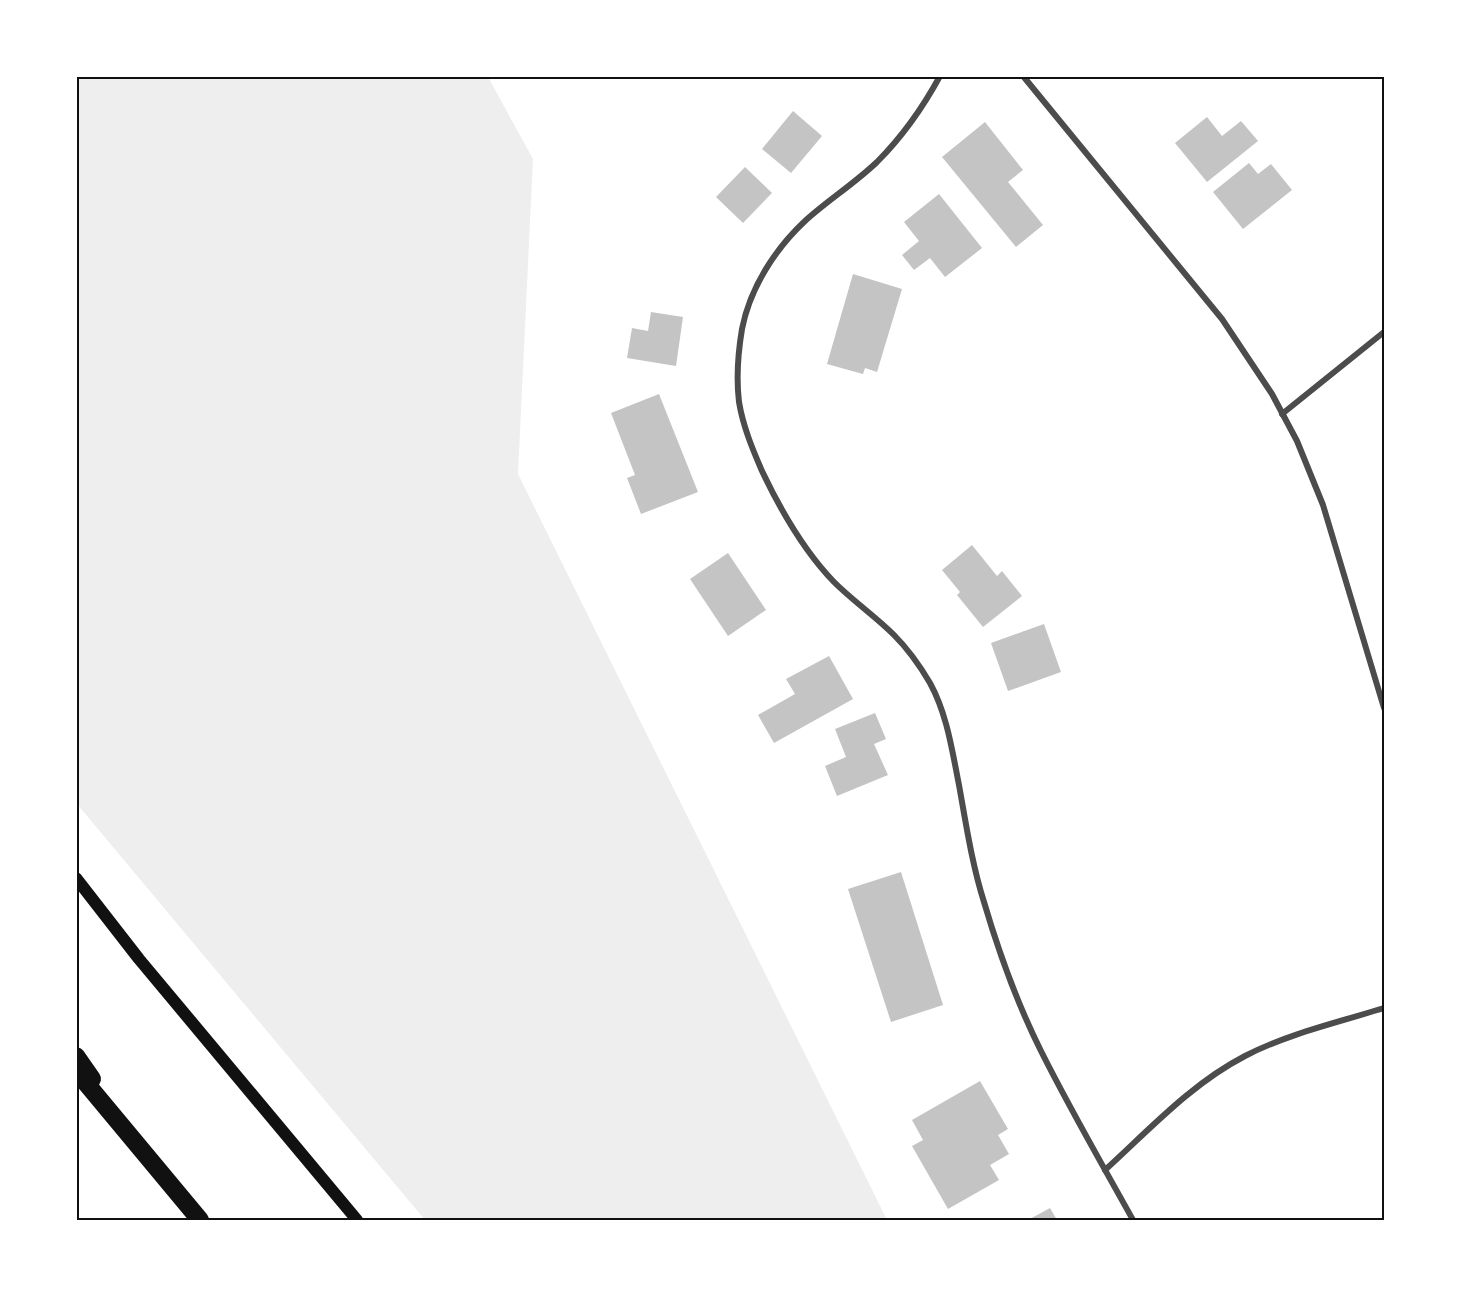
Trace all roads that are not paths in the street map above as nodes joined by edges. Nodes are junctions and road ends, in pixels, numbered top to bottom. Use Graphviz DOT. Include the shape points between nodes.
graph roads {
  1 [pos="940,76"];
  2 [pos="1023,76"];
  3 [pos="1384,332"];
  4 [pos="1282,414"];
  5 [pos="1384,708"];
  6 [pos="76,878"];
  7 [pos="1384,1008"];
  8 [pos="76,1056"];
  9 [pos="76,1071"];
  10 [pos="121,1124"];
  11 [pos="1106,1170"];
  12 [pos="200,1221"];
  13 [pos="357,1221"];
  14 [pos="1133,1221"];
  1 -- 11 [label="street" via="908,128 855,182 806,220 764,270 743,326 737,378 739,404 748,441 788,522 835,582 895,636 932,687 949,730 971,851 1001,957 1040,1049"];
  2 -- 4 [label="street" via="1222,319"];
  3 -- 4 [label="street"];
  4 -- 5 [label="street" via="1323,505"];
  6 -- 13 [label="main road"];
  7 -- 11 [label="street" via="1279,1041 1228,1066 1190,1091"];
  8 -- 10 [label="highway"];
  9 -- 10 [label="highway"];
  10 -- 12 [label="highway"];
  11 -- 14 [label="street"];
}
